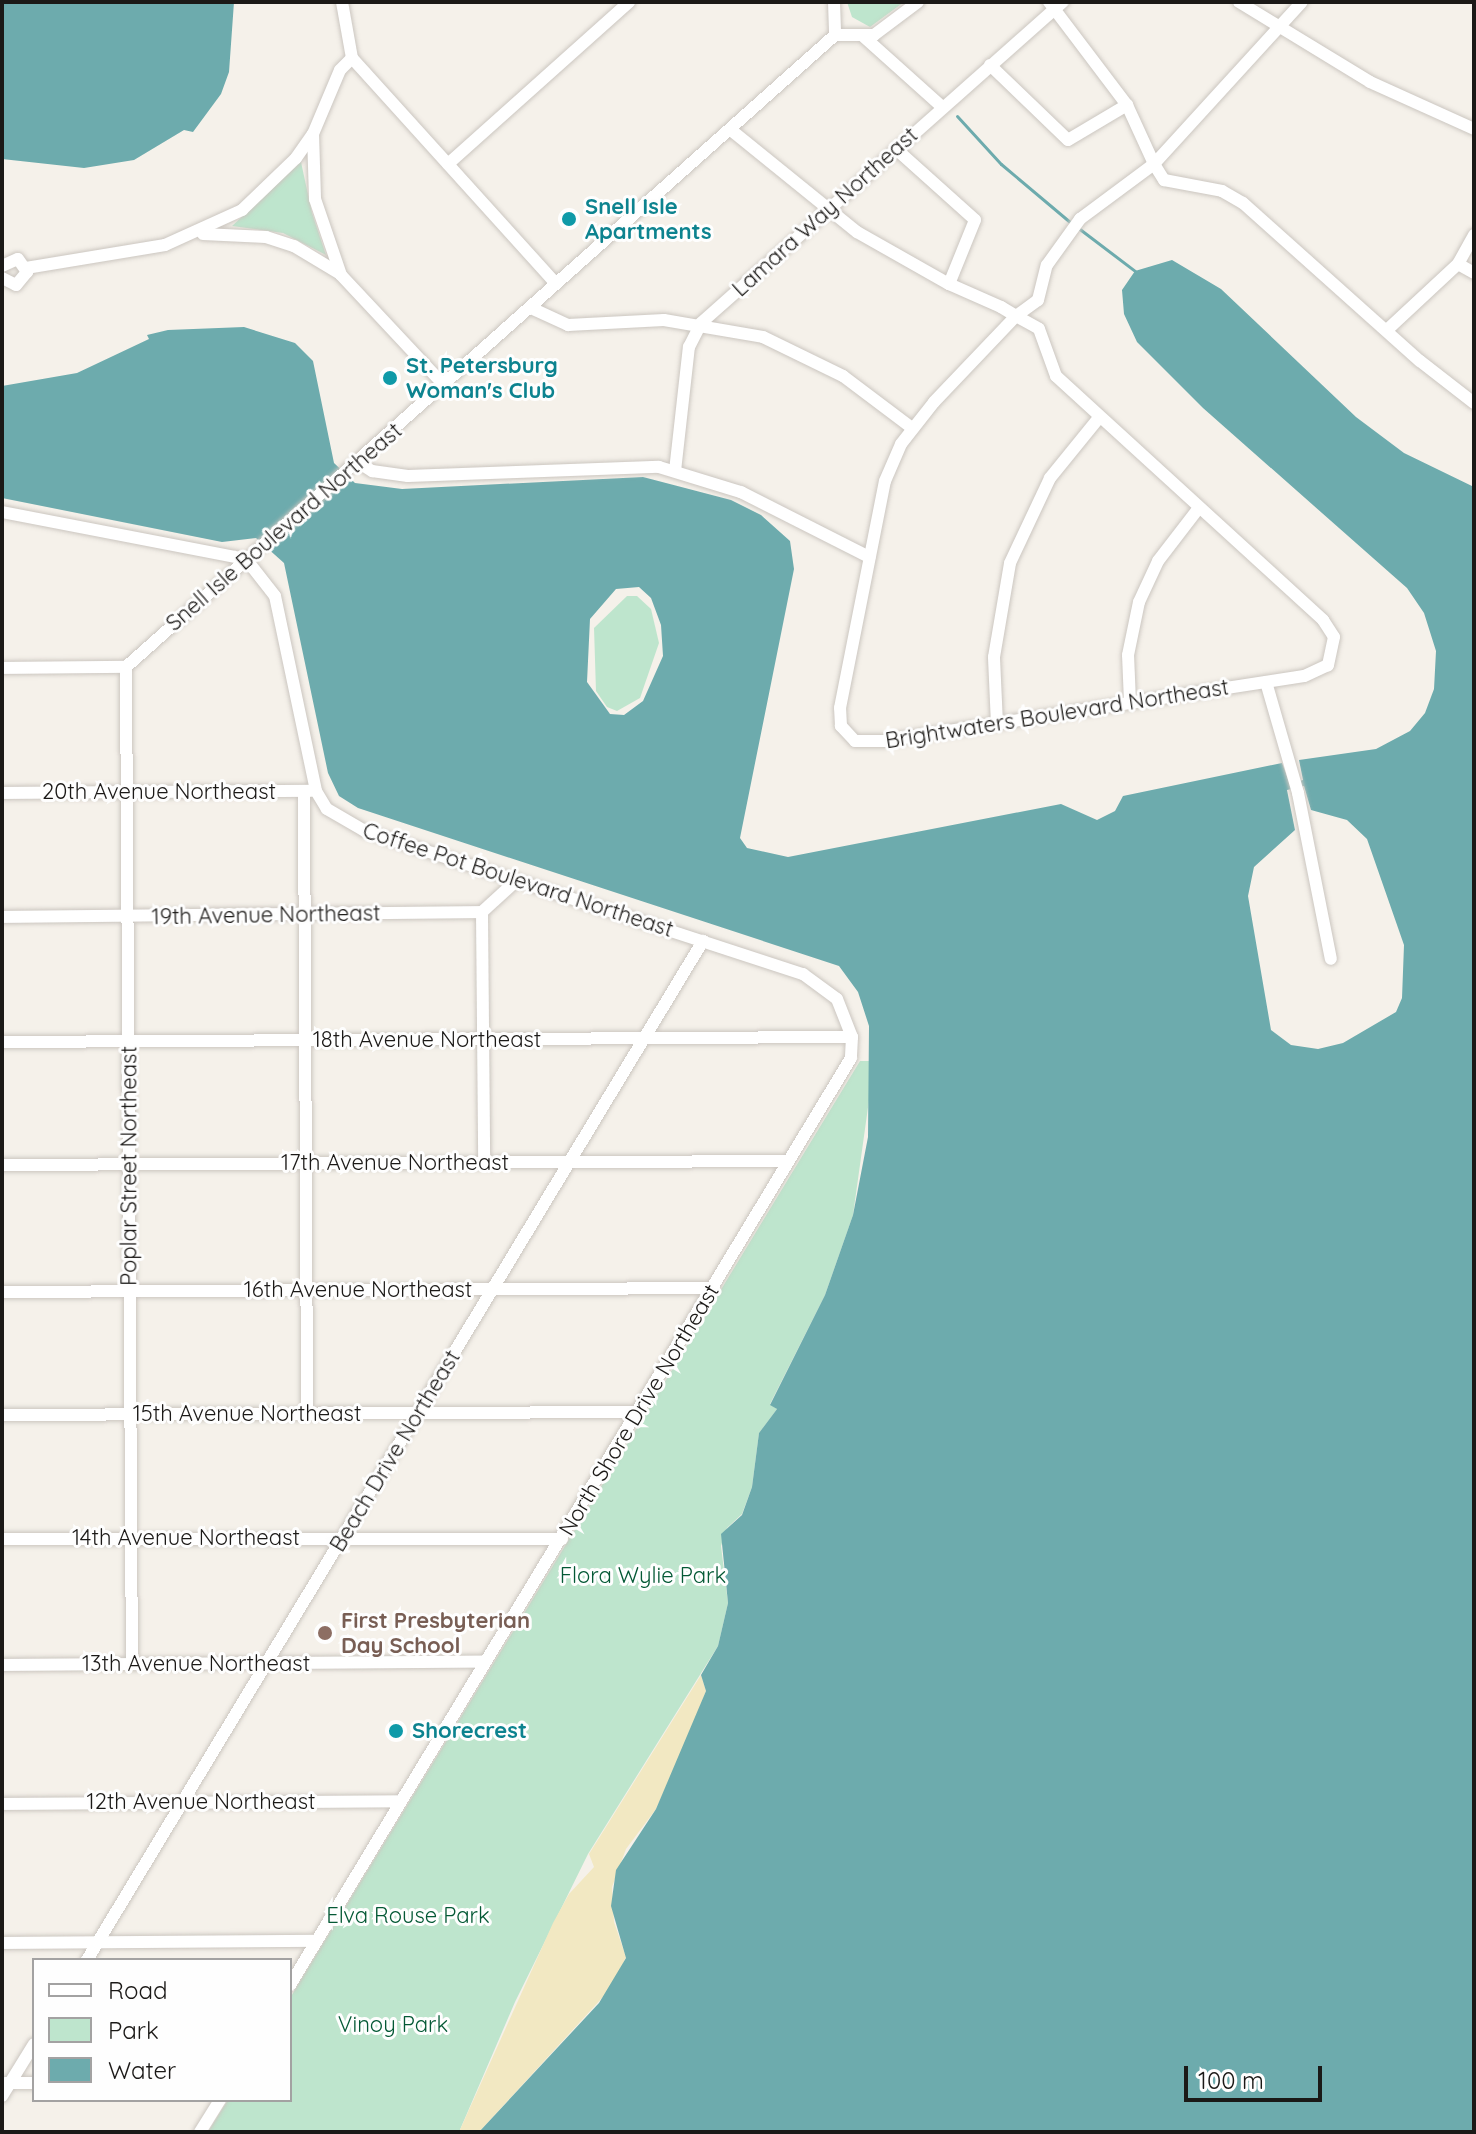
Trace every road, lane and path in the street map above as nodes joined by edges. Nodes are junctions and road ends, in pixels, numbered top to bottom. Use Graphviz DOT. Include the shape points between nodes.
graph roads {
  1 [pos="342,2"];
  2 [pos="629,2"];
  3 [pos="834,2"];
  4 [pos="918,2"];
  5 [pos="1239,2"];
  6 [pos="1302,2"];
  7 [pos="1056,4"];
  8 [pos="1277,28"];
  9 [pos="835,35"];
  10 [pos="863,36"];
  11 [pos="352,58"];
  12 [pos="990,65"];
  13 [pos="1127,105"];
  14 [pos="942,107"];
  15 [pos="1474,129"];
  16 [pos="731,130"];
  17 [pos="313,134"];
  18 [pos="896,149"];
  19 [pos="448,164"];
  20 [pos="1154,164"];
  21 [pos="828,211"];
  22 [pos="1474,235"];
  23 [pos="191,236"];
  24 [pos="1458,264"];
  25 [pos="2,266"];
  26 [pos="26,268"];
  27 [pos="1474,273"];
  28 [pos="341,275"];
  29 [pos="2,278"];
  30 [pos="556,284"];
  31 [pos="949,284"];
  32 [pos="1038,300"];
  33 [pos="531,308"];
  34 [pos="1016,316"];
  35 [pos="701,323"];
  36 [pos="1039,329"];
  37 [pos="1387,330"];
  38 [pos="444,385"];
  39 [pos="1474,403"];
  40 [pos="1098,419"];
  41 [pos="912,428"];
  42 [pos="358,462"];
  43 [pos="675,471"];
  44 [pos="1198,509"];
  45 [pos="2,512"];
  46 [pos="869,557"];
  47 [pos="246,559"];
  48 [pos="126,667"];
  49 [pos="2,668"];
  50 [pos="1266,682"];
  51 [pos="1130,702"];
  52 [pos="997,724"];
  53 [pos="310,791"];
  54 [pos="127,792"];
  55 [pos="2,793"];
  56 [pos="517,880"];
  57 [pos="482,912"];
  58 [pos="305,915"];
  59 [pos="2,917"];
  60 [pos="128,918"];
  61 [pos="703,941"];
  62 [pos="1331,959"];
  63 [pos="852,1037"];
  64 [pos="483,1039"];
  65 [pos="647,1039"];
  66 [pos="305,1040"];
  67 [pos="128,1041"];
  68 [pos="2,1042"];
  69 [pos="788,1161"];
  70 [pos="569,1162"];
  71 [pos="484,1163"];
  72 [pos="306,1164"];
  73 [pos="2,1165"];
  74 [pos="129,1165"];
  75 [pos="714,1288"];
  76 [pos="494,1289"];
  77 [pos="307,1290"];
  78 [pos="130,1291"];
  79 [pos="2,1292"];
  80 [pos="637,1412"];
  81 [pos="307,1413"];
  82 [pos="418,1413"];
  83 [pos="131,1414"];
  84 [pos="2,1415"];
  85 [pos="342,1538"];
  86 [pos="2,1539"];
  87 [pos="131,1539"];
  88 [pos="562,1539"];
  89 [pos="485,1662"];
  90 [pos="268,1663"];
  91 [pos="132,1664"];
  92 [pos="2,1665"];
  93 [pos="401,1801"];
  94 [pos="180,1803"];
  95 [pos="2,1804"];
  96 [pos="316,1941"];
  97 [pos="98,1942"];
  98 [pos="2,1943"];
  99 [pos="88,1958"];
  100 [pos="292,1982"];
  101 [pos="32,2047"];
  102 [pos="6,2083"];
  103 [pos="32,2083"];
  104 [pos="2,2096"];
  105 [pos="219,2102"];
  106 [pos="200,2132"];
  1 -- 11 [label="street"];
  2 -- 19 [label="street"];
  3 -- 9 [label="street"];
  4 -- 10 [label="street" via="883,31"];
  5 -- 8 [label="street"];
  6 -- 8 [label="street, Brightwaters Boulevard Northeast"];
  7 -- 12 [label="street, Lamara Way Northeast"];
  7 -- 13 [label="street"];
  8 -- 15 [label="street" via="1370,82"];
  8 -- 20 [label="street, Brightwaters Boulevard Northeast"];
  9 -- 10 [label="street"];
  9 -- 16 [label="street, Snell Isle Boulevard Northeast"];
  10 -- 14 [label="street"];
  11 -- 17 [label="street" via="340,70"];
  11 -- 19 [label="street"];
  12 -- 13 [label="street" via="1068,140"];
  12 -- 14 [label="street, Lamara Way Northeast"];
  13 -- 20 [label="street"];
  14 -- 18 [label="street, Lamara Way Northeast"];
  16 -- 21 [label="street"];
  16 -- 30 [label="street, Snell Isle Boulevard Northeast"];
  17 -- 23 [label="street" via="255,200"];
  17 -- 28 [label="street" via="315,199"];
  18 -- 21 [label="street, Lamara Way Northeast"];
  18 -- 31 [label="street" via="975,220"];
  19 -- 30 [label="street"];
  20 -- 32 [label="street, Brightwaters Boulevard Northeast" via="1066,235 1047,265"];
  20 -- 37 [label="street" via="1164,180 1222,191 1243,203"];
  21 -- 31 [label="street"];
  21 -- 35 [label="street, Lamara Way Northeast"];
  22 -- 24 [label="street"];
  23 -- 26 [label="street" via="106,257"];
  23 -- 28 [label="street" via="266,237 294,246"];
  24 -- 27 [label="street"];
  24 -- 37 [label="street"];
  25 -- 26 [label="street" via="13,259"];
  26 -- 29 [label="street" via="20,283"];
  28 -- 38 [label="street"];
  30 -- 33 [label="street, Snell Isle Boulevard Northeast"];
  31 -- 34 [label="street"];
  32 -- 34 [label="street"];
  32 -- 36 [label="street, Brightwaters Boulevard Northeast"];
  33 -- 35 [label="street" via="568,325"];
  33 -- 38 [label="street, Snell Isle Boulevard Northeast"];
  34 -- 36 [label="street"];
  34 -- 41 [label="street"];
  35 -- 41 [label="street" via="763,337 812,358"];
  35 -- 43 [label="street, Lamara Way Northeast" via="689,347"];
  36 -- 40 [label="street, Brightwaters Boulevard Northeast" via="1056,376"];
  37 -- 39 [label="street"];
  38 -- 42 [label="street, Snell Isle Boulevard Northeast"];
  40 -- 44 [label="street, Brightwaters Boulevard Northeast"];
  40 -- 52 [label="street" via="1050,478 1010,563 997,627"];
  41 -- 46 [label="street" via="885,481"];
  42 -- 43 [label="street" via="372,471 408,476 636,466"];
  42 -- 47 [label="street, Snell Isle Boulevard Northeast"];
  43 -- 46 [label="street" via="741,492"];
  44 -- 50 [label="street, Brightwaters Boulevard Northeast" via="1331,628 1335,647 1328,665 1319,672"];
  44 -- 51 [label="street" via="1158,561 1139,602 1128,655"];
  45 -- 47 [label="street"];
  46 -- 52 [label="street, Brightwaters Boulevard Northeast" via="840,708 845,734 855,741 884,741"];
  47 -- 48 [label="street, Snell Isle Boulevard Northeast"];
  47 -- 53 [label="street" via="275,596"];
  48 -- 49 [label="street"];
  48 -- 54 [label="street, Poplar Street Northeast"];
  50 -- 51 [label="street, Brightwaters Boulevard Northeast"];
  50 -- 62 [label="street" via="1298,793"];
  51 -- 52 [label="street, Brightwaters Boulevard Northeast"];
  53 -- 54 [label="street, 20th Avenue Northeast"];
  53 -- 56 [label="street, Coffee Pot Boulevard Northeast" via="349,824"];
  53 -- 58 [label="street"];
  54 -- 55 [label="street, 20th Avenue Northeast"];
  54 -- 60 [label="street, Poplar Street Northeast"];
  56 -- 57 [label="street"];
  56 -- 61 [label="street, Coffee Pot Boulevard Northeast"];
  57 -- 58 [label="street, 19th Avenue Northeast"];
  57 -- 64 [label="street"];
  58 -- 60 [label="street, 19th Avenue Northeast"];
  58 -- 66 [label="street"];
  59 -- 60 [label="street, 19th Avenue Northeast"];
  60 -- 67 [label="street, Poplar Street Northeast"];
  61 -- 63 [label="street, Coffee Pot Boulevard Northeast" via="818,981 842,1007"];
  61 -- 65 [label="street, Beach Drive Northeast"];
  63 -- 65 [label="street, 18th Avenue Northeast"];
  63 -- 69 [label="street, North Shore Drive Northeast" via="851,1058"];
  64 -- 65 [label="street, 18th Avenue Northeast"];
  64 -- 66 [label="street, 18th Avenue Northeast"];
  64 -- 71 [label="street"];
  65 -- 70 [label="street, Beach Drive Northeast"];
  66 -- 67 [label="street, 18th Avenue Northeast"];
  66 -- 72 [label="street"];
  67 -- 68 [label="street, 18th Avenue Northeast"];
  67 -- 74 [label="street, Poplar Street Northeast"];
  69 -- 70 [label="street, 17th Avenue Northeast"];
  69 -- 75 [label="street, North Shore Drive Northeast"];
  70 -- 71 [label="street, 17th Avenue Northeast"];
  70 -- 76 [label="street, Beach Drive Northeast"];
  71 -- 72 [label="street, 17th Avenue Northeast"];
  72 -- 74 [label="street, 17th Avenue Northeast"];
  72 -- 77 [label="street"];
  73 -- 74 [label="street, 17th Avenue Northeast"];
  74 -- 78 [label="street, Poplar Street Northeast"];
  75 -- 76 [label="street, 16th Avenue Northeast"];
  75 -- 80 [label="street, North Shore Drive Northeast"];
  76 -- 77 [label="street, 16th Avenue Northeast"];
  76 -- 82 [label="street, Beach Drive Northeast"];
  77 -- 78 [label="street, 16th Avenue Northeast"];
  77 -- 81 [label="street"];
  78 -- 79 [label="street, 16th Avenue Northeast"];
  78 -- 83 [label="street, Poplar Street Northeast"];
  80 -- 82 [label="street, 15th Avenue Northeast"];
  80 -- 88 [label="street, North Shore Drive Northeast"];
  81 -- 82 [label="street, 15th Avenue Northeast"];
  81 -- 83 [label="street, 15th Avenue Northeast"];
  82 -- 85 [label="street, Beach Drive Northeast"];
  83 -- 84 [label="street, 15th Avenue Northeast"];
  83 -- 87 [label="street, Poplar Street Northeast"];
  85 -- 87 [label="street, 14th Avenue Northeast"];
  85 -- 88 [label="street, 14th Avenue Northeast"];
  85 -- 90 [label="street, Beach Drive Northeast"];
  86 -- 87 [label="street, 14th Avenue Northeast"];
  87 -- 91 [label="street, Poplar Street Northeast"];
  88 -- 89 [label="street, North Shore Drive Northeast"];
  89 -- 90 [label="street, 13th Avenue Northeast"];
  89 -- 93 [label="street, North Shore Drive Northeast"];
  90 -- 91 [label="street, 13th Avenue Northeast"];
  90 -- 94 [label="street, Beach Drive Northeast"];
  91 -- 92 [label="street, 13th Avenue Northeast"];
  93 -- 94 [label="street, 12th Avenue Northeast"];
  93 -- 96 [label="street, North Shore Drive Northeast"];
  94 -- 95 [label="street, 12th Avenue Northeast"];
  94 -- 97 [label="street, Beach Drive Northeast"];
  96 -- 97 [label="street"];
  96 -- 100 [label="street, North Shore Drive Northeast"];
  97 -- 98 [label="street"];
  97 -- 99 [label="street, Beach Drive Northeast"];
  101 -- 102 [label="street"];
  102 -- 103 [label="street"];
  102 -- 104 [label="street"];
  105 -- 106 [label="street"];
}
